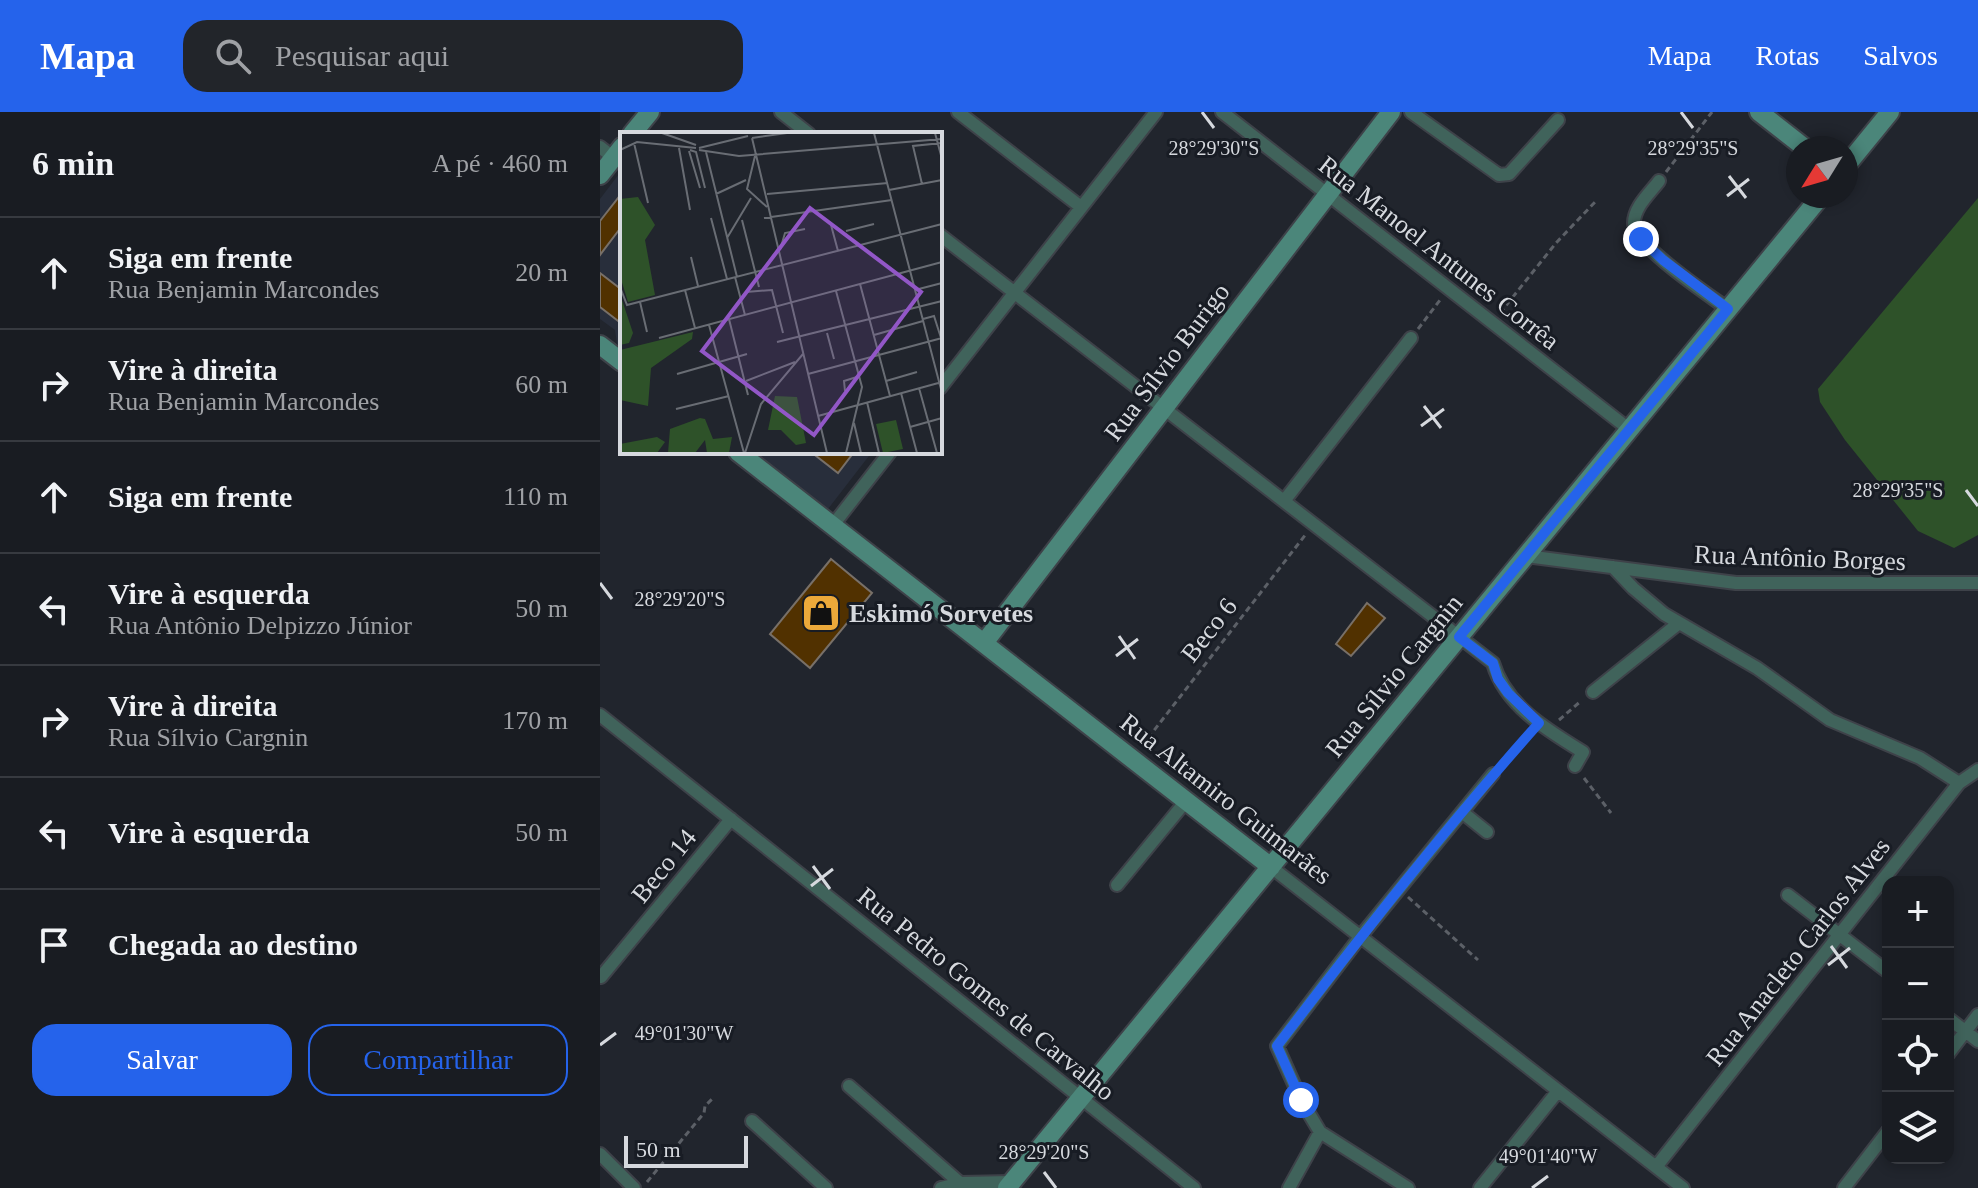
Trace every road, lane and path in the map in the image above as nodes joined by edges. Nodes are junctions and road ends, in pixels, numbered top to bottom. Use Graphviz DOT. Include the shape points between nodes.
graph roads {
  1 [pos="650,112"];
  2 [pos="781,112"];
  3 [pos="958,112"];
  4 [pos="1156,112"];
  5 [pos="1222,112"];
  6 [pos="1391,112"];
  7 [pos="1411,112"];
  8 [pos="1712,112"];
  9 [pos="1759,112"];
  10 [pos="1890,112"];
  11 [pos="1558,120"];
  12 [pos="634,132"];
  13 [pos="806,132"];
  14 [pos="1790,136"];
  15 [pos="612,151"];
  16 [pos="1858,151"];
  17 [pos="600,175"];
  18 [pos="1659,181"];
  19 [pos="1328,194"];
  20 [pos="1595,202"];
  21 [pos="1081,207"];
  22 [pos="1811,208"];
  23 [pos="942,237"];
  24 [pos="1449,289"];
  25 [pos="1015,293"];
  26 [pos="1728,309"];
  27 [pos="1493,323"];
  28 [pos="1411,338"];
  29 [pos="600,345"];
  30 [pos="620,360"];
  31 [pos="942,385"];
  32 [pos="1164,408"];
  33 [pos="1630,430"];
  34 [pos="741,454"];
  35 [pos="888,454"];
  36 [pos="1284,501"];
  37 [pos="1314,524"];
  38 [pos="833,525"];
  39 [pos="1526,556"];
  40 [pos="1613,567"];
  41 [pos="1978,583"];
  42 [pos="1679,623"];
  43 [pos="1459,637"];
  44 [pos="984,643"];
  45 [pos="1593,692"];
  46 [pos="600,715"];
  47 [pos="1544,728"];
  48 [pos="1132,759"];
  49 [pos="1575,766"];
  50 [pos="1978,770"];
  51 [pos="1493,774"];
  52 [pos="1959,783"];
  53 [pos="1186,801"];
  54 [pos="1462,812"];
  55 [pos="1611,813"];
  56 [pos="731,819"];
  57 [pos="1487,832"];
  58 [pos="1271,867"];
  59 [pos="1117,885"];
  60 [pos="1399,890"];
  61 [pos="1788,895"];
  62 [pos="1839,935"];
  63 [pos="1360,937"];
  64 [pos="1478,960"];
  65 [pos="1882,967"];
  66 [pos="601,977"];
  67 [pos="1978,1015"];
  68 [pos="1951,1020"];
  69 [pos="1965,1031"];
  70 [pos="1978,1041"];
  71 [pos="1954,1046"];
  72 [pos="849,1086"];
  73 [pos="1558,1091"];
  74 [pos="1081,1098"];
  75 [pos="712,1099"];
  76 [pos="752,1121"];
  77 [pos="1320,1132"];
  78 [pos="1882,1139"];
  79 [pos="600,1154"];
  80 [pos="1656,1167"];
  81 [pos="960,1183"];
  82 [pos="1009,1185"];
  83 [pos="634,1188"];
  84 [pos="642,1188"];
  85 [pos="826,1188"];
  86 [pos="941,1188"];
  87 [pos="1194,1188"];
  88 [pos="1289,1188"];
  89 [pos="1408,1188"];
  90 [pos="1480,1188"];
  91 [pos="1683,1188"];
  92 [pos="1844,1188"];
  1 -- 12 [label="street"];
  2 -- 13 [label="street"];
  3 -- 21 [label="street"];
  4 -- 21 [label="street"];
  5 -- 19 [label="street, Rua Manoel Antunes Corrêa"];
  6 -- 19 [label="street, Rua Sílvio Burigo"];
  7 -- 11 [label="street" via="1504,176"];
  8 -- 18 [label="path"];
  9 -- 14 [label="street"];
  10 -- 16 [label="street"];
  15 -- 17 [label="street"];
  18 -- 26 [label="street" via="1638,208 1634,228 1663,260"];
  19 -- 24 [label="street, Rua Manoel Antunes Corrêa"];
  19 -- 32 [label="street, Rua Sílvio Burigo"];
  20 -- 27 [label="path"];
  21 -- 25 [label="street"];
  22 -- 26 [label="street, Rua Sílvio Cargnin"];
  23 -- 25 [label="street"];
  24 -- 27 [label="street, Rua Manoel Antunes Corrêa"];
  24 -- 28 [label="path"];
  25 -- 31 [label="street"];
  25 -- 32 [label="street"];
  26 -- 33 [label="street, Rua Sílvio Cargnin"];
  27 -- 33 [label="street, Rua Manoel Antunes Corrêa"];
  28 -- 36 [label="street"];
  29 -- 30 [label="street"];
  32 -- 36 [label="street"];
  32 -- 44 [label="street, Rua Sílvio Burigo"];
  33 -- 39 [label="street, Rua Sílvio Cargnin"];
  34 -- 38 [label="street, Rua Altamiro Guimarães"];
  35 -- 38 [label="street"];
  36 -- 37 [label="street"];
  37 -- 43 [label="street"];
  37 -- 48 [label="path, Beco 6"];
  38 -- 44 [label="street, Rua Altamiro Guimarães"];
  39 -- 40 [label="street, Rua Antônio Borges"];
  39 -- 43 [label="street, Rua Sílvio Cargnin"];
  40 -- 41 [label="street, Rua Antônio Borges" via="1736,583"];
  40 -- 42 [label="street"];
  42 -- 45 [label="street"];
  42 -- 52 [label="street" via="1757,668 1830,720 1912,753"];
  43 -- 47 [label="street" via="1493,663 1508,693"];
  43 -- 58 [label="street, Rua Sílvio Cargnin"];
  44 -- 48 [label="street, Rua Altamiro Guimarães"];
  45 -- 47 [label="path"];
  46 -- 56 [label="street, Rua Pedro Gomes de Carvalho"];
  47 -- 49 [label="street" via="1583,752"];
  47 -- 51 [label="path"];
  48 -- 53 [label="street, Rua Altamiro Guimarães"];
  49 -- 55 [label="path"];
  50 -- 52 [label="street, Rua Anacleto Carlos Alves"];
  51 -- 54 [label="street"];
  52 -- 62 [label="street, Rua Anacleto Carlos Alves"];
  53 -- 58 [label="street, Rua Altamiro Guimarães"];
  53 -- 59 [label="street"];
  54 -- 57 [label="street"];
  54 -- 60 [label="street"];
  56 -- 66 [label="street, Beco 14"];
  56 -- 74 [label="street, Rua Pedro Gomes de Carvalho"];
  58 -- 63 [label="street, Rua Altamiro Guimarães"];
  58 -- 74 [label="street, Rua Sílvio Cargnin"];
  60 -- 63 [label="street"];
  60 -- 64 [label="path"];
  61 -- 62 [label="street"];
  62 -- 65 [label="street"];
  62 -- 80 [label="street, Rua Anacleto Carlos Alves"];
  63 -- 73 [label="street, Rua Altamiro Guimarães"];
  63 -- 77 [label="street" via="1277,1046"];
  67 -- 69 [label="street"];
  68 -- 69 [label="street"];
  69 -- 70 [label="street"];
  69 -- 71 [label="street"];
  72 -- 81 [label="street"];
  73 -- 80 [label="street, Rua Altamiro Guimarães"];
  73 -- 90 [label="street"];
  74 -- 82 [label="street, Rua Sílvio Cargnin"];
  74 -- 87 [label="street, Rua Pedro Gomes de Carvalho"];
  75 -- 84 [label="path"];
  76 -- 85 [label="street"];
  77 -- 88 [label="street"];
  77 -- 89 [label="street"];
  78 -- 92 [label="street"];
  79 -- 83 [label="street"];
  80 -- 91 [label="street, Rua Altamiro Guimarães"];
  81 -- 82 [label="street"];
  81 -- 86 [label="street"];
}
